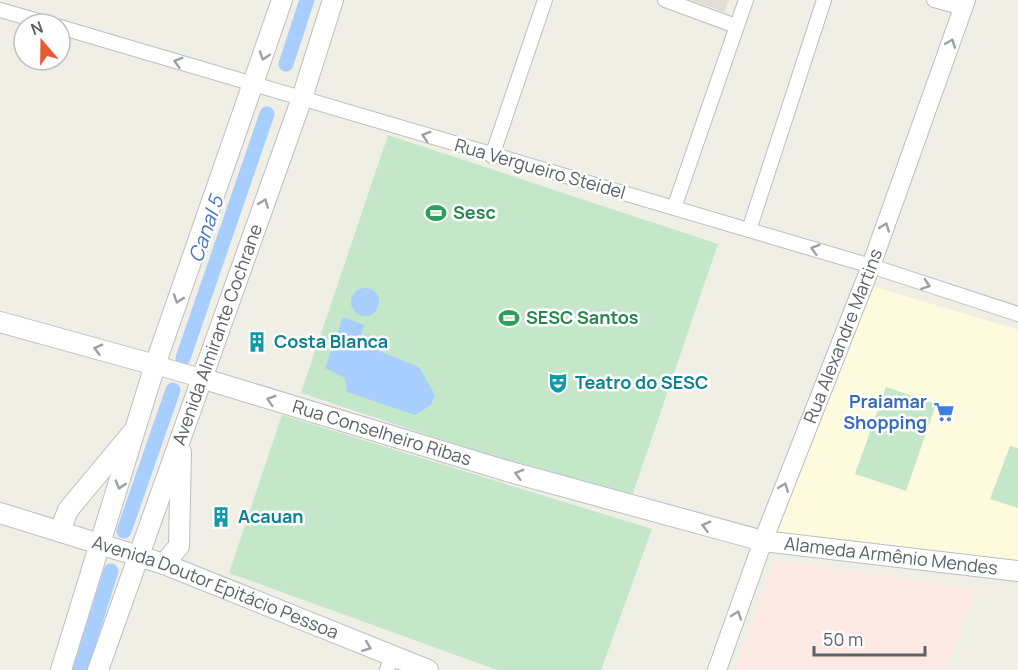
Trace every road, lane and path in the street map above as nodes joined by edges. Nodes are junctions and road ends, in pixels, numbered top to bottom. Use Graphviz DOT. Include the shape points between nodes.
graph roads {
  1 [pos="282,0"];
  2 [pos="333,0"];
  3 [pos="545,0"];
  4 [pos="664,0"];
  5 [pos="746,0"];
  6 [pos="824,0"];
  7 [pos="934,0"];
  8 [pos="965,4"];
  9 [pos="736,26"];
  10 [pos="72,31"];
  11 [pos="258,85"];
  12 [pos="299,97"];
  13 [pos="492,156"];
  14 [pos="674,208"];
  15 [pos="749,230"];
  16 [pos="871,266"];
  17 [pos="1018,314"];
  18 [pos="0,322"];
  19 [pos="158,366"];
  20 [pos="198,378"];
  21 [pos="138,425"];
  22 [pos="181,437"];
  23 [pos="0,513"];
  24 [pos="60,531"];
  25 [pos="763,541"];
  26 [pos="105,545"];
  27 [pos="133,553"];
  28 [pos="164,564"];
  29 [pos="1018,571"];
  30 [pos="389,663"];
  31 [pos="61,670"];
  32 [pos="98,670"];
  33 [pos="428,670"];
  34 [pos="717,670"];
  1 -- 11 [label="main road, one-way"];
  2 -- 12 [label="main road, Avenida Almirante Cochrane"];
  3 -- 13 [label="street"];
  4 -- 9 [label="street"];
  5 -- 9 [label="street"];
  6 -- 15 [label="street"];
  7 -- 8 [label="street"];
  16 -- 8 [label="street, Rua Alexandre Martins, one-way"];
  9 -- 14 [label="street"];
  11 -- 10 [label="street, Rua Vergueiro Steidel, one-way"];
  11 -- 12 [label="street, Rua Vergueiro Steidel"];
  11 -- 19 [label="main road, one-way"];
  13 -- 12 [label="street, Rua Vergueiro Steidel, one-way"];
  20 -- 12 [label="main road, Avenida Almirante Cochrane, one-way"];
  13 -- 14 [label="street, Rua Vergueiro Steidel"];
  14 -- 15 [label="street, Rua Vergueiro Steidel"];
  16 -- 15 [label="street, Rua Vergueiro Steidel, one-way"];
  16 -- 17 [label="street, Rua Vergueiro Steidel, one-way"];
  25 -- 16 [label="street, Rua Alexandre Martins, one-way"];
  19 -- 18 [label="main road, Rua Conselheiro Ribas, one-way"];
  19 -- 20 [label="street, Rua Conselheiro Ribas"];
  19 -- 21 [label="main road"];
  20 -- 22 [label="main road, Avenida Almirante Cochrane"];
  25 -- 20 [label="main road, Rua Conselheiro Ribas, one-way" via="507,471"];
  21 -- 24 [label="main road" via="68,510"];
  21 -- 26 [label="main road, one-way"];
  22 -- 27 [label="main road, Avenida Almirante Cochrane"];
  22 -- 28 [label="main road" via="179,546"];
  23 -- 24 [label="main road, Avenida Doutor Epitácio Pessoa"];
  24 -- 26 [label="main road, Avenida Doutor Epitácio Pessoa"];
  25 -- 29 [label="main road, Alameda Armênio Mendes"];
  34 -- 25 [label="street, Rua Alexandre Martins, one-way"];
  26 -- 27 [label="main road, Avenida Doutor Epitácio Pessoa"];
  26 -- 31 [label="main road"];
  27 -- 28 [label="main road, Avenida Doutor Epitácio Pessoa"];
  27 -- 32 [label="main road, Avenida Almirante Cochrane"];
  28 -- 30 [label="main road, Avenida Doutor Epitácio Pessoa, one-way"];
  30 -- 33 [label="main road, Avenida Doutor Epitácio Pessoa"];
}
